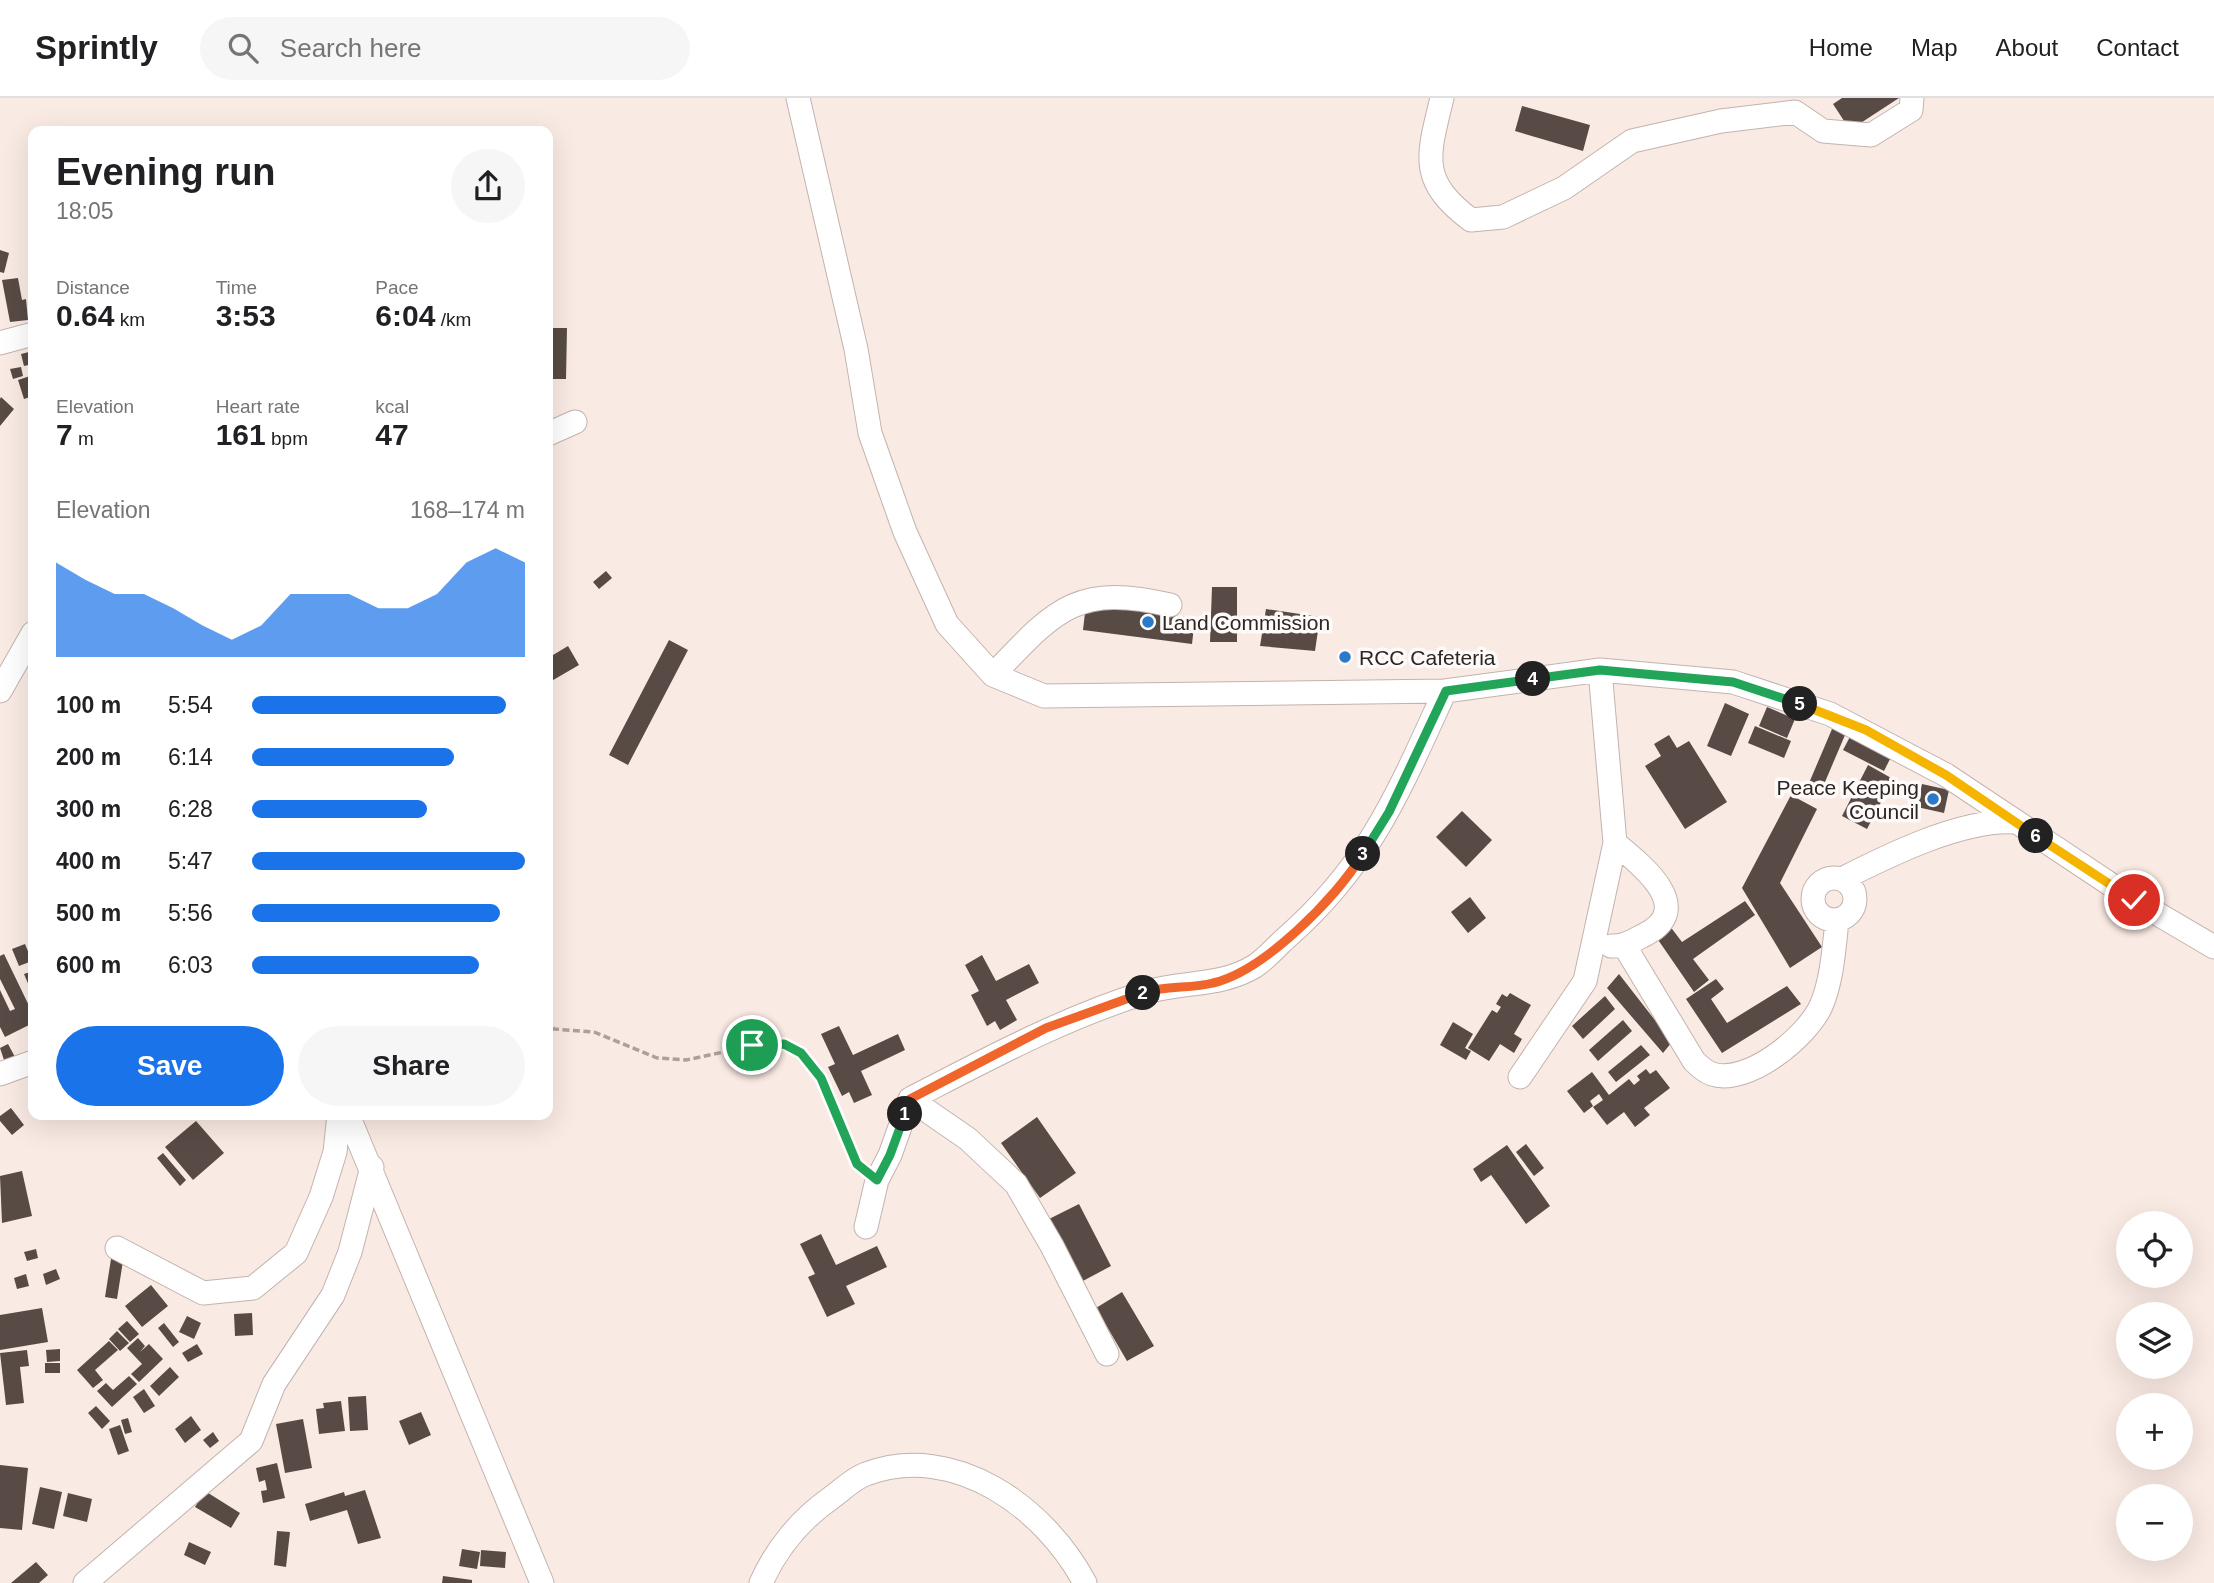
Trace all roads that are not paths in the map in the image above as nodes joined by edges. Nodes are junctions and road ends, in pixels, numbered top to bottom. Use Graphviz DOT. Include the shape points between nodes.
graph roads {
  1 [pos="798,98"];
  2 [pos="1442,98"];
  3 [pos="1912,98"];
  4 [pos="28,335"];
  5 [pos="0,343"];
  6 [pos="575,422"];
  7 [pos="553,432"];
  8 [pos="1170,605"];
  9 [pos="28,642"];
  10 [pos="1600,670"];
  11 [pos="993,675"];
  12 [pos="0,691"];
  13 [pos="1446,691"];
  14 [pos="2015,822"];
  15 [pos="1615,843"];
  16 [pos="1594,940"];
  17 [pos="1625,945"];
  18 [pos="2214,947"];
  19 [pos="28,1064"];
  20 [pos="0,1074"];
  21 [pos="1520,1077"];
  22 [pos="910,1099"];
  23 [pos="338,1120"];
  24 [pos="350,1120"];
  25 [pos="372,1167"];
  26 [pos="866,1227"];
  27 [pos="117,1248"];
  28 [pos="1107,1354"];
  29 [pos="85,1583"];
  30 [pos="542,1583"];
  31 [pos="761,1583"];
  32 [pos="1085,1583"];
  1 -- 11 [label="street" via="856,349 870,433 905,533 947,624"];
  2 -- 3 [label="street" via="1430,172 1450,204 1471,220 1503,217 1564,188 1632,141 1721,121 1795,112 1823,131 1871,135 1911,110"];
  4 -- 5 [label="street"];
  6 -- 7 [label="street"];
  8 -- 11 [label="street" via="1134,596 1093,597 1062,608"];
  9 -- 12 [label="street"];
  10 -- 13 [label="street"];
  10 -- 14 [label="street" via="1733,682 1830,714 1946,775"];
  10 -- 15 [label="street"];
  11 -- 13 [label="street" via="1044,696"];
  13 -- 22 [label="street" via="1389,812 1355,867 1302,925 1255,966 1213,983 1150,991 1046,1028"];
  14 -- 17 [label="street" via="1996,821 1937,838 1842,879 1821,882 1814,891 1817,912 1837,921 1821,1005 1791,1045 1739,1074 1710,1074 1694,1061"];
  14 -- 18 [label="street"];
  15 -- 16 [label="street"];
  15 -- 17 [label="street" via="1659,885 1666,909 1657,926"];
  16 -- 17 [label="street"];
  16 -- 21 [label="street" via="1585,981"];
  19 -- 20 [label="street"];
  22 -- 26 [label="street" via="877,1180"];
  22 -- 28 [label="street" via="968,1139 1016,1184"];
  23 -- 27 [label="street" via="335,1152 321,1196 296,1252 253,1288 203,1293"];
  24 -- 25 [label="street"];
  25 -- 29 [label="street" via="350,1252 333,1295 274,1384 251,1441"];
  25 -- 30 [label="street"];
  31 -- 32 [label="street" via="803,1517 864,1474 906,1464 944,1468 979,1479 1008,1496 1062,1547"];
}
